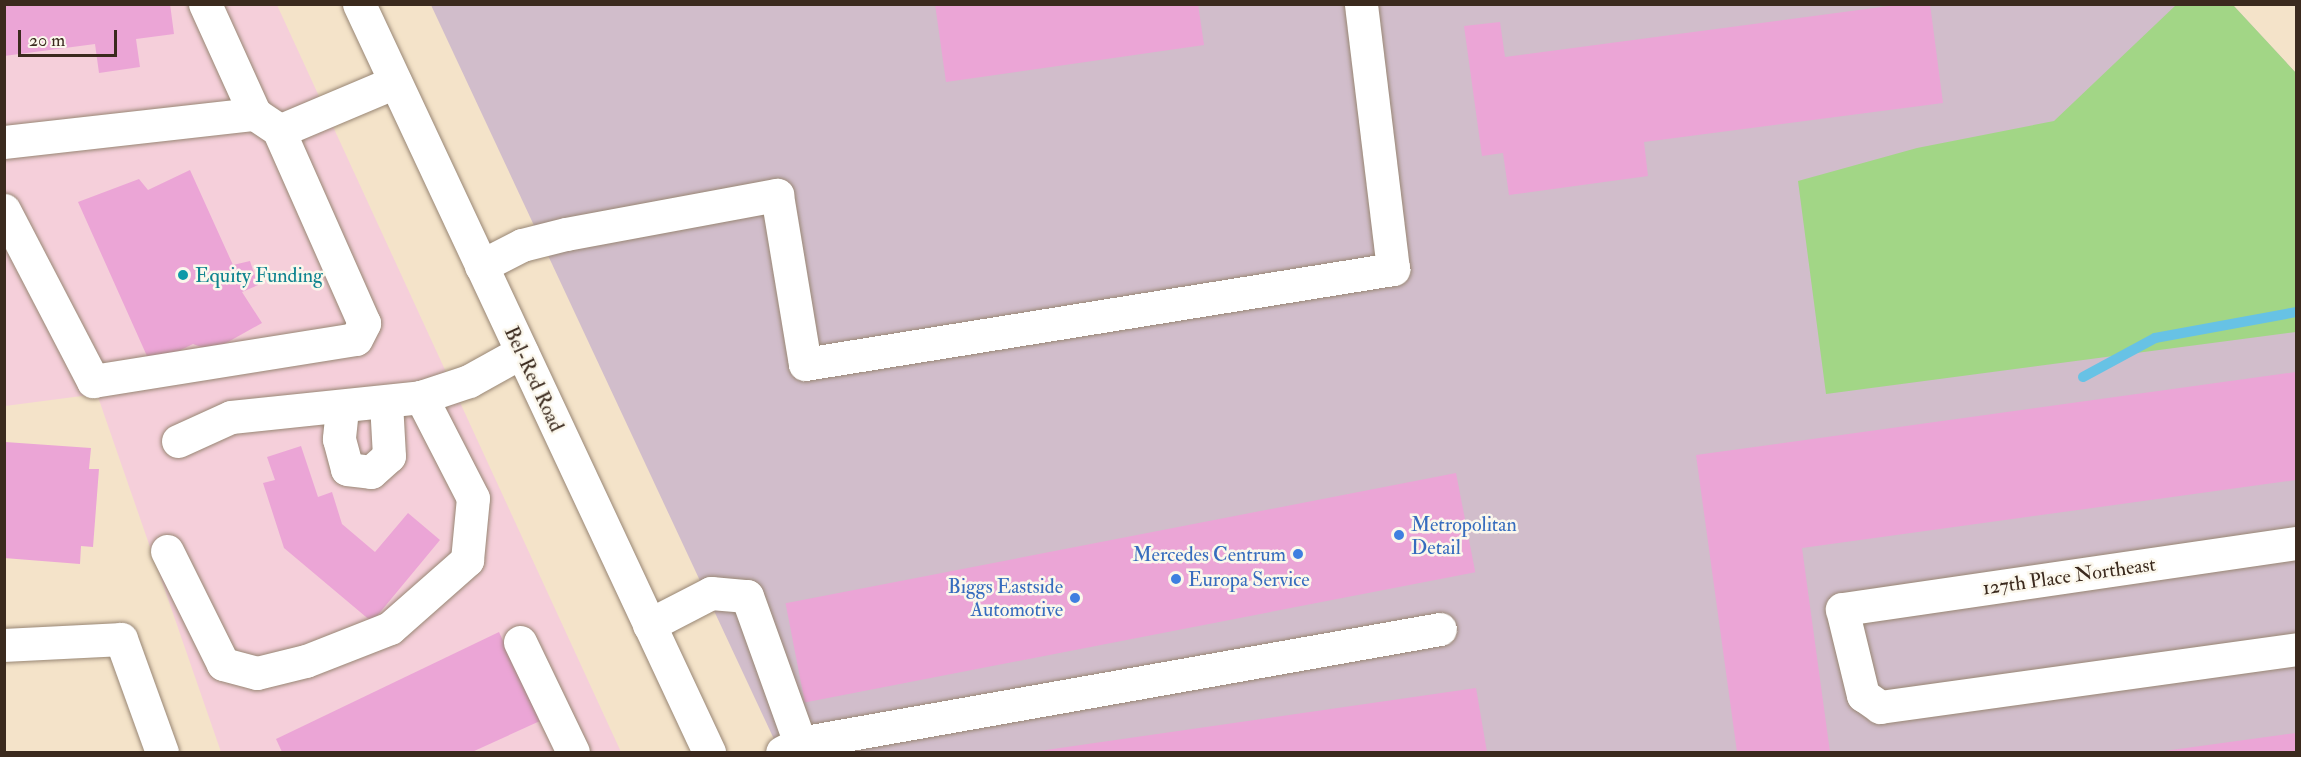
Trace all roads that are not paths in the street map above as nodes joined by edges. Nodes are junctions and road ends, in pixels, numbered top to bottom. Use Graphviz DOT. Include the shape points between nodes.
graph roads {
  1 [pos="206,4"];
  2 [pos="359,4"];
  3 [pos="1361,4"];
  4 [pos="395,82"];
  5 [pos="267,122"];
  6 [pos="4,142"];
  7 [pos="4,210"];
  8 [pos="481,266"];
  9 [pos="521,352"];
  10 [pos="421,397"];
  11 [pos="386,403"];
  12 [pos="342,409"];
  13 [pos="178,441"];
  14 [pos="2296,543"];
  15 [pos="167,551"];
  16 [pos="650,625"];
  17 [pos="1440,629"];
  18 [pos="520,642"];
  19 [pos="4,645"];
  20 [pos="2296,649"];
  21 [pos="791,748"];
  22 [pos="162,753"];
  23 [pos="573,753"];
  24 [pos="709,753"];
  1 -- 5 [label="main road"];
  2 -- 4 [label="main road, Bel-Red Road"];
  3 -- 8 [label="main road" via="1393,269 805,364 777,195 566,234 522,245"];
  4 -- 5 [label="main road"];
  4 -- 8 [label="main road, Bel-Red Road"];
  5 -- 6 [label="main road"];
  5 -- 7 [label="main road" via="364,323 356,339 93,381"];
  8 -- 9 [label="main road, Bel-Red Road"];
  9 -- 10 [label="main road" via="469,381"];
  9 -- 16 [label="main road, Bel-Red Road"];
  10 -- 11 [label="main road"];
  10 -- 15 [label="main road" via="473,498 467,560 390,628 306,661 256,673 223,664"];
  11 -- 12 [label="main road"];
  11 -- 12 [label="main road" via="389,456 371,472 347,469 339,439"];
  12 -- 13 [label="main road" via="231,417"];
  14 -- 20 [label="main road, 127th Place Northeast" via="1842,609 1863,695 1880,707"];
  16 -- 21 [label="main road" via="711,593 747,596"];
  16 -- 24 [label="main road, Bel-Red Road"];
  17 -- 21 [label="main road"];
  18 -- 23 [label="main road"];
  19 -- 22 [label="main road" via="121,639"];
}
